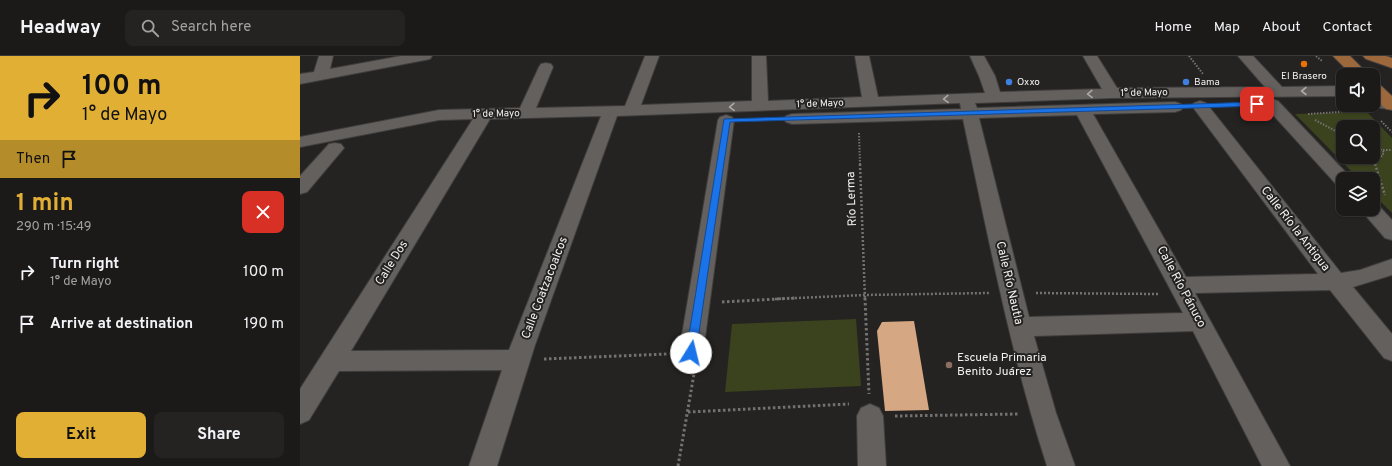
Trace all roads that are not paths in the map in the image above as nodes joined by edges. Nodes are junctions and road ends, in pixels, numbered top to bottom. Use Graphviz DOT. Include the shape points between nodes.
graph roads {
  1 [pos="326,56"];
  2 [pos="425,56"];
  3 [pos="652,56"];
  4 [pos="759,56"];
  5 [pos="862,56"];
  6 [pos="977,56"];
  7 [pos="1090,56"];
  8 [pos="1244,56"];
  9 [pos="1342,56"];
  10 [pos="1371,56"];
  11 [pos="1392,63"];
  12 [pos="546,67"];
  13 [pos="1354,68"];
  14 [pos="321,75"];
  15 [pos="300,79"];
  16 [pos="1336,92"];
  17 [pos="1112,94"];
  18 [pos="994,97"];
  19 [pos="1274,98"];
  20 [pos="1380,100"];
  21 [pos="871,102"];
  22 [pos="1391,104"];
  23 [pos="760,106"];
  24 [pos="968,106"];
  25 [pos="1200,106"];
  26 [pos="1336,106"];
  27 [pos="1082,110"];
  28 [pos="526,114"];
  29 [pos="616,115"];
  30 [pos="726,120"];
  31 [pos="479,122"];
  32 [pos="300,142"];
  33 [pos="335,148"];
  34 [pos="300,155"];
  35 [pos="1336,172"];
  36 [pos="300,188"];
  37 [pos="1380,208"];
  38 [pos="1392,233"];
  39 [pos="1392,267"];
  40 [pos="1336,282"];
  41 [pos="1183,289"];
  42 [pos="1199,322"];
  43 [pos="1020,327"];
  44 [pos="1392,351"];
  45 [pos="691,353"];
  46 [pos="518,360"];
  47 [pos="331,361"];
  48 [pos="870,410"];
  49 [pos="300,412"];
  50 [pos="483,466"];
  51 [pos="872,466"];
  52 [pos="1061,466"];
  53 [pos="1276,466"];
  1 -- 14 [label="street"];
  2 -- 14 [label="street"];
  3 -- 29 [label="street, Calle Coatzacoalcos"];
  4 -- 23 [label="street"];
  5 -- 21 [label="street"];
  6 -- 18 [label="street"];
  7 -- 17 [label="street"];
  8 -- 19 [label="street"];
  9 -- 13 [label="main road"];
  10 -- 11 [label="main road"];
  12 -- 28 [label="street"];
  14 -- 15 [label="street"];
  16 -- 19 [label="street, 1° de Mayo, one-way"];
  17 -- 18 [label="street, 1° de Mayo, one-way"];
  17 -- 19 [label="street, 1° de Mayo"];
  18 -- 24 [label="street, 1° de Mayo"];
  19 -- 25 [label="street, 1° de Mayo"];
  19 -- 26 [label="street, 1° de Mayo"];
  19 -- 35 [label="street"];
  20 -- 22 [label="main road"];
  21 -- 23 [label="street, 1° de Mayo"];
  24 -- 21 [label="street, 1° de Mayo, one-way"];
  23 -- 29 [label="street, 1° de Mayo, one-way"];
  24 -- 27 [label="street, 1° de Mayo"];
  24 -- 30 [label="street, 1° de Mayo" via="858,117"];
  24 -- 43 [label="street, Calle Río Nautla"];
  25 -- 27 [label="street, 1° de Mayo"];
  25 -- 40 [label="street, Calle Río la Antigua"];
  27 -- 41 [label="street, Calle Río Pánuco"];
  28 -- 29 [label="street, 1° de Mayo"];
  28 -- 31 [label="street, 1° de Mayo"];
  29 -- 30 [label="street, 1° de Mayo"];
  29 -- 31 [label="street, 1° de Mayo"];
  29 -- 46 [label="street, Calle Coatzacoalcos"];
  30 -- 45 [label="street"];
  31 -- 32 [label="street, 1° de Mayo" via="439,115"];
  31 -- 33 [label="street, 1° de Mayo"];
  31 -- 47 [label="street, Calle Dos"];
  33 -- 34 [label="street, 1° de Mayo"];
  33 -- 36 [label="street"];
  37 -- 38 [label="street"];
  39 -- 40 [label="street" via="1361,278"];
  40 -- 41 [label="street"];
  40 -- 44 [label="street, Calle Río la Antigua"];
  41 -- 42 [label="street, Calle Río Pánuco"];
  42 -- 43 [label="street"];
  42 -- 53 [label="street, Calle Río Pánuco"];
  43 -- 52 [label="street, Calle Río Nautla" via="1043,413"];
  46 -- 47 [label="street"];
  46 -- 50 [label="street, Calle Coatzacoalcos"];
  47 -- 49 [label="street, Calle Dos"];
  48 -- 51 [label="street"];
}
